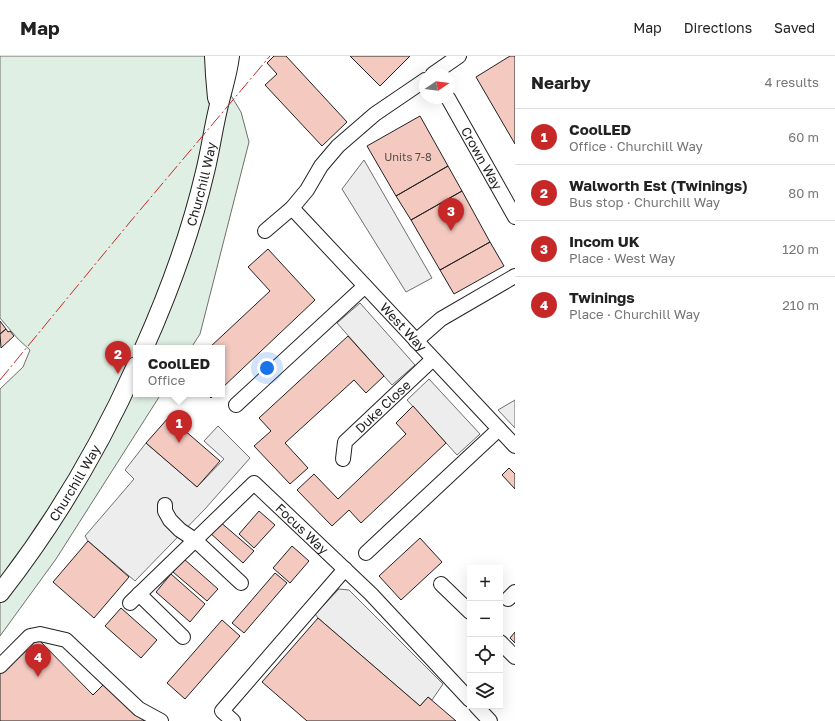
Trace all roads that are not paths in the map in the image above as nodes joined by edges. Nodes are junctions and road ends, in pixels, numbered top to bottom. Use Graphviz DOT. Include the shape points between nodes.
graph roads {
  1 [pos="214,56"];
  2 [pos="230,56"];
  3 [pos="460,56"];
  4 [pos="442,68"];
  5 [pos="419,84"];
  6 [pos="451,104"];
  7 [pos="218,108"];
  8 [pos="292,208"];
  9 [pos="515,218"];
  10 [pos="265,231"];
  11 [pos="515,276"];
  12 [pos="365,286"];
  13 [pos="416,342"];
  14 [pos="145,345"];
  15 [pos="433,359"];
  16 [pos="133,372"];
  17 [pos="236,405"];
  18 [pos="499,429"];
  19 [pos="515,446"];
  20 [pos="343,459"];
  21 [pos="165,505"];
  22 [pos="195,540"];
  23 [pos="366,553"];
  24 [pos="345,569"];
  25 [pos="241,582"];
  26 [pos="441,584"];
  27 [pos="0,593"];
  28 [pos="467,609"];
  29 [pos="183,637"];
  30 [pos="503,645"];
  31 [pos="515,657"];
  32 [pos="0,666"];
  33 [pos="467,697"];
  34 [pos="479,709"];
  35 [pos="161,721"];
  36 [pos="233,721"];
  37 [pos="490,721"];
  1 -- 7 [label="main road, Churchill Way"];
  2 -- 7 [label="main road, Churchill Way" via="228,75"];
  3 -- 4 [label="street"];
  5 -- 8 [label="street" via="375,114 318,162 307,190"];
  6 -- 9 [label="street, Crown Way"];
  7 -- 14 [label="main road, Churchill Way" via="195,210 163,303"];
  8 -- 10 [label="street"];
  8 -- 12 [label="street, West Way"];
  11 -- 13 [label="street" via="441,319"];
  12 -- 13 [label="street, West Way"];
  12 -- 17 [label="street" via="340,305"];
  13 -- 15 [label="street, West Way"];
  15 -- 18 [label="street, West Way"];
  15 -- 20 [label="street, Duke Close" via="345,442"];
  16 -- 27 [label="main road, Churchill Way" via="108,424 70,491"];
  18 -- 19 [label="street, West Way"];
  18 -- 23 [label="street"];
  21 -- 22 [label="street" via="170,520"];
  22 -- 24 [label="street, Focus Way" via="254,483"];
  22 -- 25 [label="street"];
  22 -- 29 [label="street, Focus Way" via="134,599"];
  24 -- 33 [label="street, Focus Way"];
  24 -- 36 [label="street" via="222,711"];
  26 -- 28 [label="street"];
  30 -- 31 [label="street"];
  32 -- 35 [label="street" via="30,636 40,634 66,640 139,709"];
  34 -- 37 [label="street"];
}
